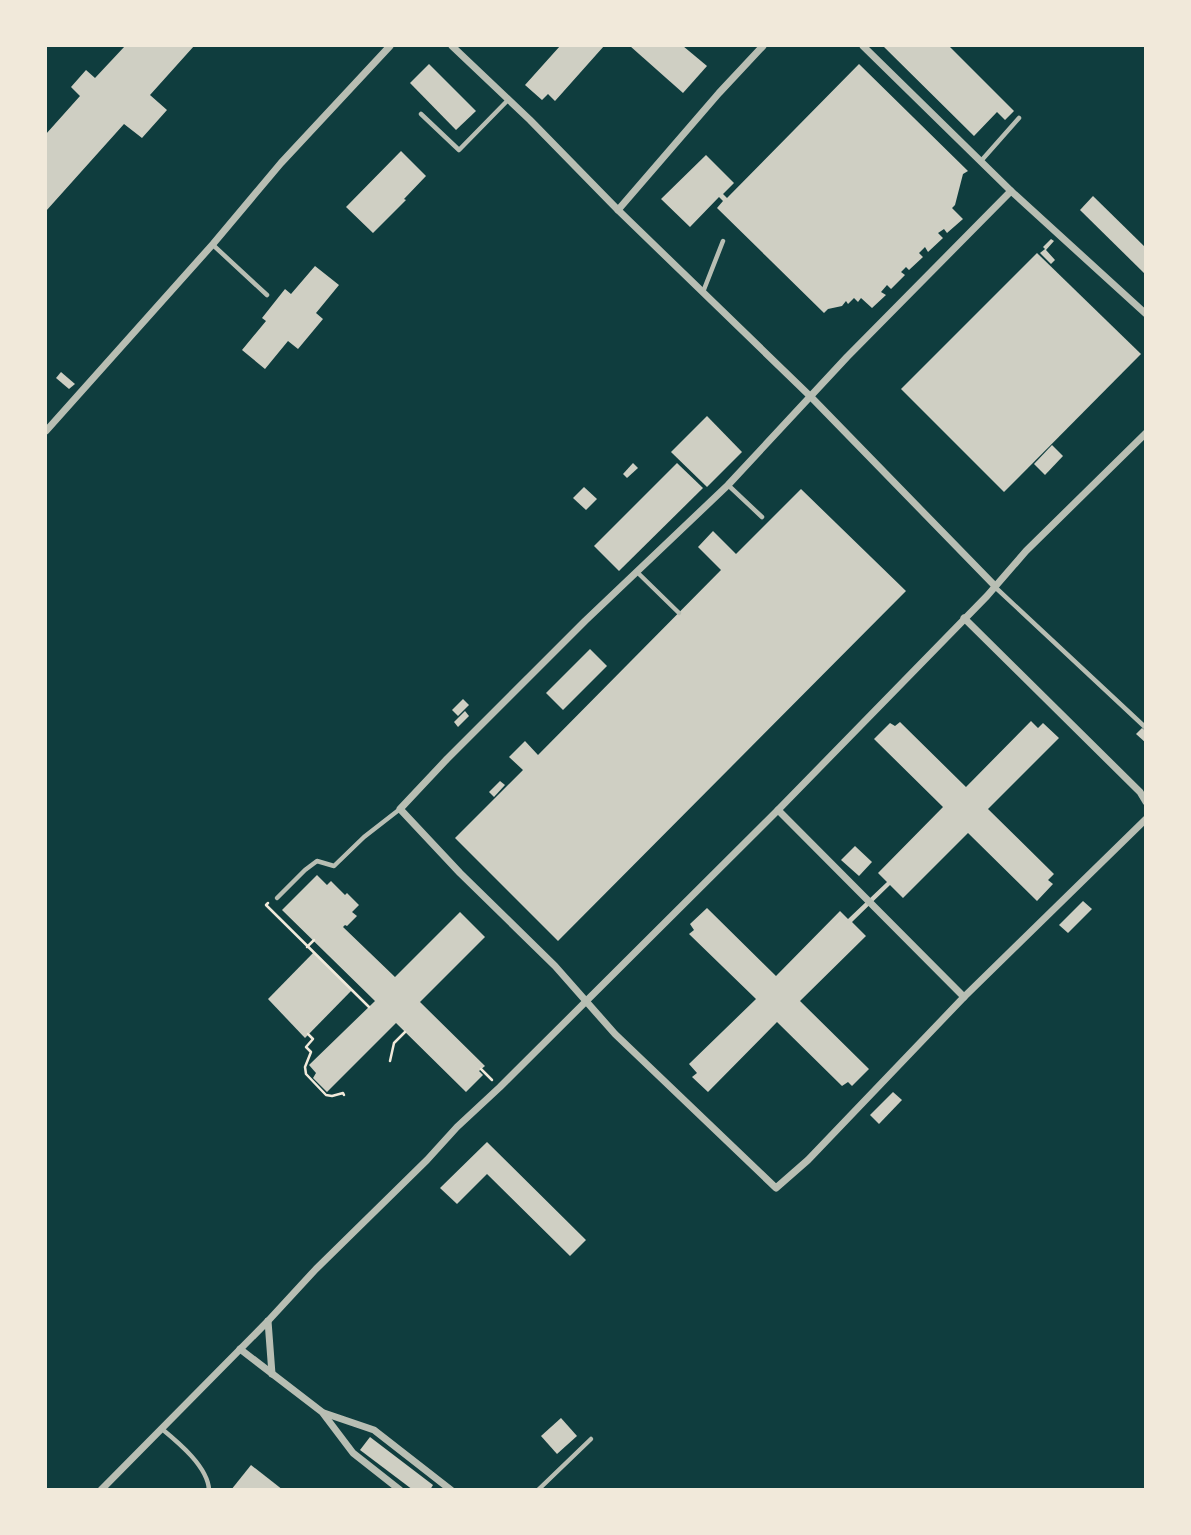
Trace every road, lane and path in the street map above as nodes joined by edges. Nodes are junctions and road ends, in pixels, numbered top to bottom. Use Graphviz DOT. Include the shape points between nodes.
graph roads {
  1 [pos="390,46"];
  2 [pos="452,46"];
  3 [pos="763,46"];
  4 [pos="863,46"];
  5 [pos="508,99"];
  6 [pos="421,114"];
  7 [pos="1019,118"];
  8 [pos="981,161"];
  9 [pos="1011,191"];
  10 [pos="618,210"];
  11 [pos="723,242"];
  12 [pos="213,244"];
  13 [pos="703,293"];
  14 [pos="267,295"];
  15 [pos="1146,314"];
  16 [pos="811,397"];
  17 [pos="46,431"];
  18 [pos="1146,433"];
  19 [pos="729,485"];
  20 [pos="762,517"];
  21 [pos="637,572"];
  22 [pos="995,586"];
  23 [pos="679,613"];
  24 [pos="964,618"];
  25 [pos="1146,728"];
  26 [pos="1146,802"];
  27 [pos="400,809"];
  28 [pos="778,810"];
  29 [pos="1146,819"];
  30 [pos="276,898"];
  31 [pos="314,940"];
  32 [pos="307,947"];
  33 [pos="964,997"];
  34 [pos="585,1001"];
  35 [pos="369,1007"];
  36 [pos="405,1032"];
  37 [pos="308,1034"];
  38 [pos="390,1061"];
  39 [pos="344,1095"];
  40 [pos="268,1321"];
  41 [pos="240,1349"];
  42 [pos="272,1374"];
  43 [pos="322,1412"];
  44 [pos="162,1429"];
  45 [pos="591,1439"];
  46 [pos="101,1489"];
  47 [pos="209,1489"];
  48 [pos="400,1489"];
  49 [pos="451,1489"];
  50 [pos="538,1489"];
  1 -- 12 [label="street"];
  2 -- 5 [label="street"];
  3 -- 10 [label="street"];
  4 -- 8 [label="street"];
  5 -- 6 [label="lane" via="459,150"];
  5 -- 10 [label="street"];
  7 -- 8 [label="lane"];
  8 -- 9 [label="street"];
  9 -- 15 [label="street"];
  9 -- 16 [label="street"];
  10 -- 13 [label="street"];
  11 -- 13 [label="lane"];
  12 -- 14 [label="lane"];
  12 -- 17 [label="street"];
  13 -- 16 [label="street"];
  16 -- 19 [label="street"];
  16 -- 22 [label="street"];
  18 -- 22 [label="street"];
  19 -- 20 [label="lane"];
  19 -- 21 [label="street"];
  21 -- 23 [label="lane"];
  21 -- 27 [label="street"];
  22 -- 24 [label="street"];
  22 -- 25 [label="lane"];
  24 -- 26 [label="street"];
  24 -- 28 [label="street"];
  27 -- 30 [label="lane" via="334,866 317,862"];
  27 -- 34 [label="street"];
  28 -- 33 [label="street"];
  28 -- 34 [label="street"];
  29 -- 33 [label="street"];
  30 -- 32 [label="path" via="266,905"];
  31 -- 32 [label="path"];
  32 -- 35 [label="path"];
  33 -- 34 [label="street" via="776,1188"];
  34 -- 40 [label="street"];
  36 -- 38 [label="path" via="394,1043"];
  37 -- 39 [label="path" via="313,1040 306,1047 311,1052 306,1074 326,1095"];
  40 -- 41 [label="street"];
  40 -- 42 [label="street"];
  41 -- 42 [label="street"];
  41 -- 44 [label="street"];
  42 -- 43 [label="street"];
  43 -- 48 [label="street" via="354,1453"];
  43 -- 49 [label="street" via="374,1430"];
  44 -- 46 [label="street"];
  44 -- 47 [label="lane" via="206,1474"];
  45 -- 50 [label="lane"];
}
